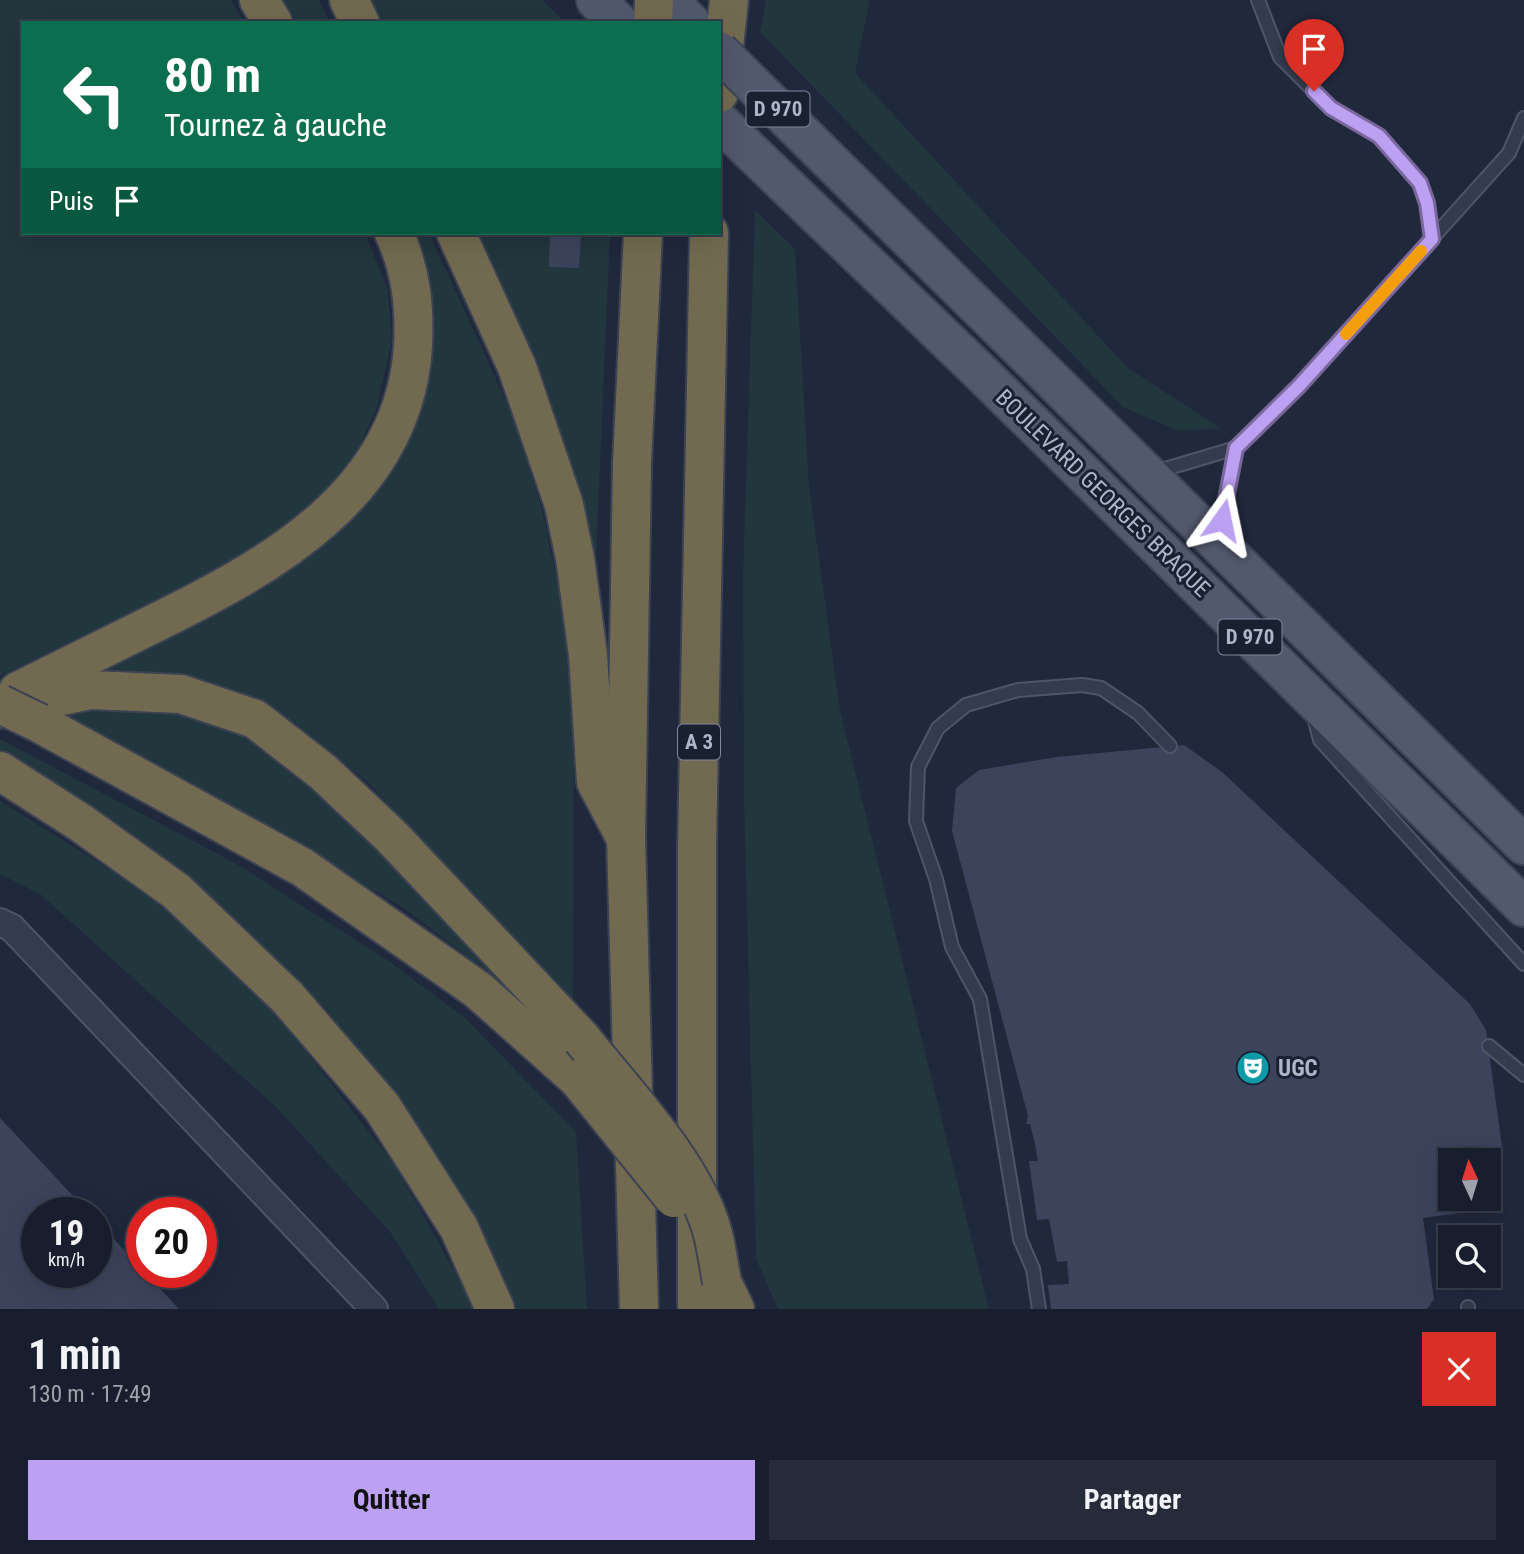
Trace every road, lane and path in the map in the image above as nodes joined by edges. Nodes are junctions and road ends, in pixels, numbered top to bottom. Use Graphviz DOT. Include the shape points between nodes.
graph roads {
  1 [pos="259,0"];
  2 [pos="349,0"];
  3 [pos="596,0"];
  4 [pos="654,0"];
  5 [pos="668,0"];
  6 [pos="729,0"];
  7 [pos="1258,0"];
  8 [pos="272,21"];
  9 [pos="359,21"];
  10 [pos="617,21"];
  11 [pos="653,21"];
  12 [pos="689,21"];
  13 [pos="721,53"];
  14 [pos="721,74"];
  15 [pos="1524,118"];
  16 [pos="721,123"];
  17 [pos="395,235"];
  18 [pos="457,235"];
  19 [pos="643,235"];
  20 [pos="709,235"];
  21 [pos="1432,239"];
  22 [pos="1236,448"];
  23 [pos="1146,474"];
  24 [pos="1216,544"];
  25 [pos="1307,693"];
  26 [pos="0,704"];
  27 [pos="1170,746"];
  28 [pos="0,771"];
  29 [pos="626,838"];
  30 [pos="1524,845"];
  31 [pos="1524,907"];
  32 [pos="0,922"];
  33 [pos="1524,964"];
  34 [pos="1489,1046"];
  35 [pos="1524,1075"];
  36 [pos="717,1302"];
  37 [pos="374,1309"];
  38 [pos="495,1309"];
  39 [pos="639,1309"];
  40 [pos="1039,1309"];
  1 -- 8 [label="highway"];
  2 -- 9 [label="highway"];
  3 -- 10 [label="main road"];
  4 -- 11 [label="highway"];
  5 -- 12 [label="main road"];
  6 -- 14 [label="highway"];
  7 -- 21 [label="lane" via="1280,57 1331,108 1379,136 1420,183"];
  13 -- 23 [label="main road, BOULEVARD GEORGES BRAQUE / D 970, bridge"];
  15 -- 21 [label="lane" via="1509,153"];
  16 -- 25 [label="main road, BOULEVARD GEORGES BRAQUE / D 970"];
  17 -- 26 [label="highway" via="406,258 415,312 411,373 392,434 356,489 306,536 247,577"];
  18 -- 29 [label="highway" via="517,367 564,505 588,655 596,782"];
  19 -- 29 [label="highway" via="632,463"];
  20 -- 36 [label="highway, A 3" via="697,847 697,1252"];
  21 -- 22 [label="lane" via="1299,386"];
  22 -- 23 [label="lane"];
  22 -- 24 [label="lane"];
  23 -- 24 [label="main road, BOULEVARD GEORGES BRAQUE / D 970"];
  24 -- 30 [label="main road, BOULEVARD GEORGES BRAQUE / D 970"];
  25 -- 31 [label="main road, BOULEVARD GEORGES BRAQUE / D 970"];
  25 -- 33 [label="lane" via="1320,740"];
  26 -- 36 [label="highway, bridge" via="302,867 478,989 578,1079 678,1203"];
  26 -- 36 [label="highway, bridge" via="91,691 181,694 255,719 323,772 391,837 582,1039 660,1137 694,1190 713,1233"];
  27 -- 40 [label="lane" via="1138,713 1101,688 1018,690 967,705 938,728 919,767 916,821 952,947 980,999 1020,1239 1033,1269"];
  28 -- 38 [label="highway" via="176,891 287,997 382,1107 459,1228"];
  29 -- 39 [label="highway"];
  32 -- 37 [label="street" via="12,928"];
  34 -- 35 [label="lane"];
}
